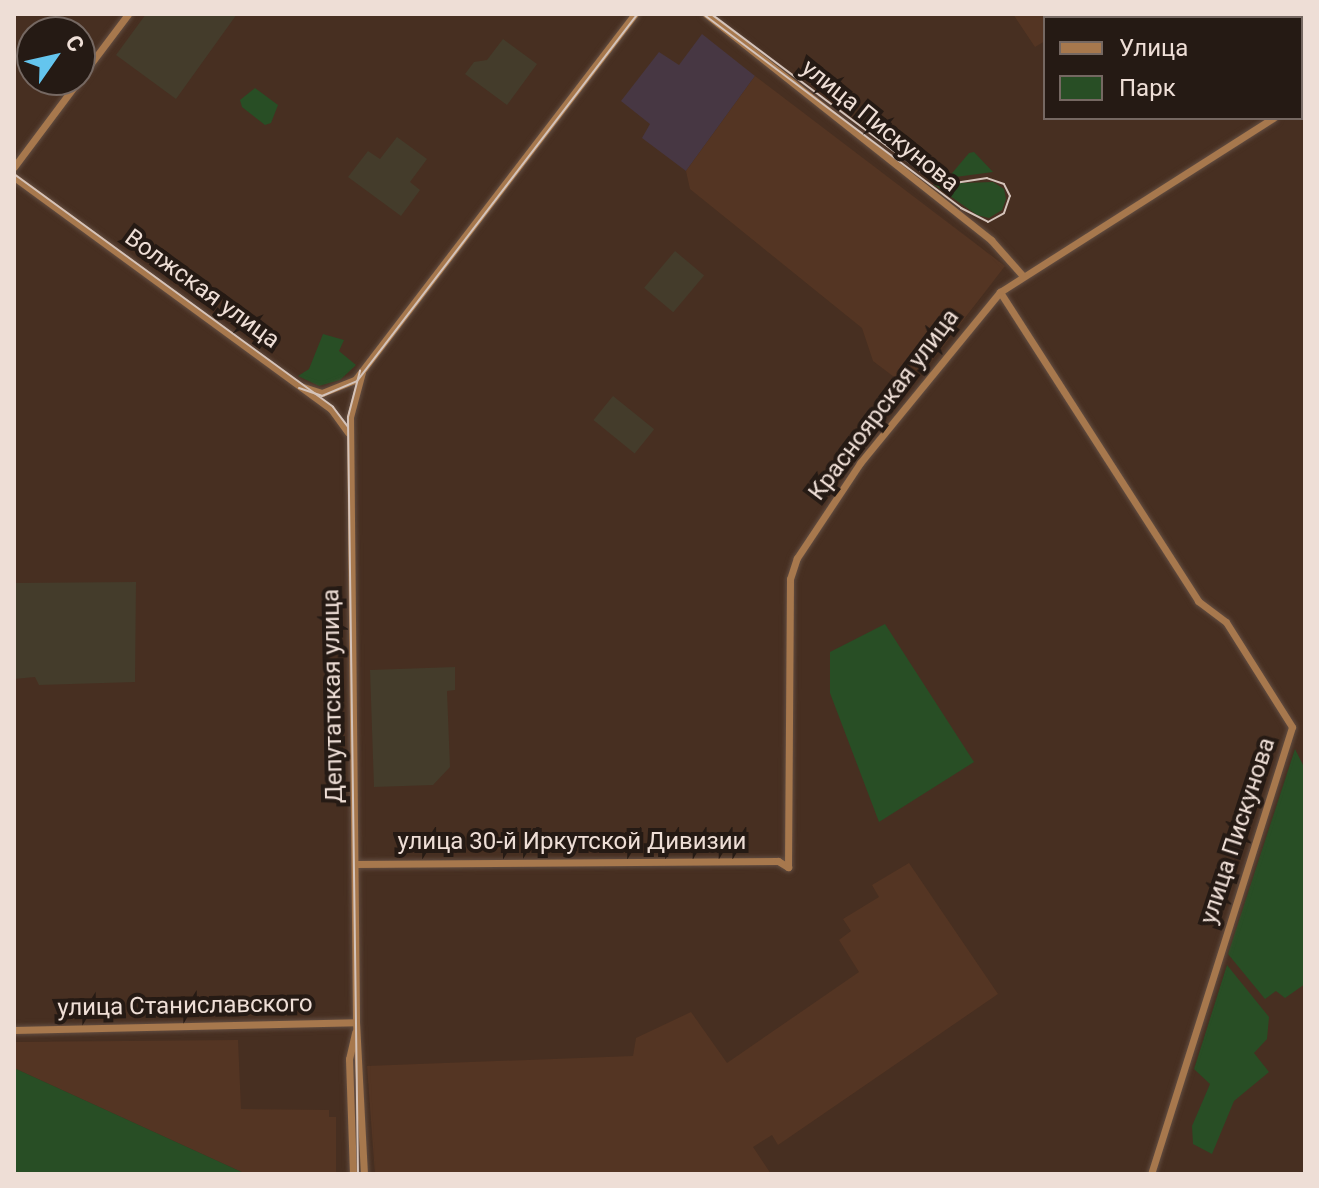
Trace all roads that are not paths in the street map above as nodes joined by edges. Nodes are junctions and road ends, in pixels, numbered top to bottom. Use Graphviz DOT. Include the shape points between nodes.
graph roads {
  1 [pos="128,14"];
  2 [pos="635,14"];
  3 [pos="706,14"];
  4 [pos="96,56"];
  5 [pos="66,96"];
  6 [pos="1270,120"];
  7 [pos="14,167"];
  8 [pos="14,177"];
  9 [pos="1023,276"];
  10 [pos="1000,292"];
  11 [pos="362,372"];
  12 [pos="300,386"];
  13 [pos="350,446"];
  14 [pos="355,864"];
  15 [pos="788,867"];
  16 [pos="356,1022"];
  17 [pos="14,1030"];
  18 [pos="353,1174"];
  19 [pos="364,1174"];
  20 [pos="1151,1174"];
  1 -- 4 [label="street"];
  2 -- 11 [label="street, Депутатская улица"];
  3 -- 9 [label="street, улица Пискунова" via="991,240"];
  5 -- 7 [label="street"];
  6 -- 9 [label="street, Красноярская улица"];
  8 -- 12 [label="street, Волжская улица"];
  9 -- 10 [label="street, Красноярская улица"];
  10 -- 15 [label="street, Красноярская улица" via="860,463 792,567"];
  10 -- 20 [label="street, улица Пискунова" via="1198,601 1226,622 1292,727"];
  11 -- 12 [label="street, Депутатская улица" via="330,392"];
  11 -- 13 [label="street, Депутатская улица" via="351,403"];
  12 -- 13 [label="street, Волжская улица" via="339,416"];
  13 -- 14 [label="street, Депутатская улица"];
  14 -- 15 [label="street, улица 30-й Иркутской Дивизии" via="778,861"];
  14 -- 16 [label="street, Депутатская улица"];
  16 -- 17 [label="street, улица Станиславского"];
  16 -- 18 [label="street, Депутатская улица" via="349,1059"];
  16 -- 19 [label="street, Депутатская улица"];
}
